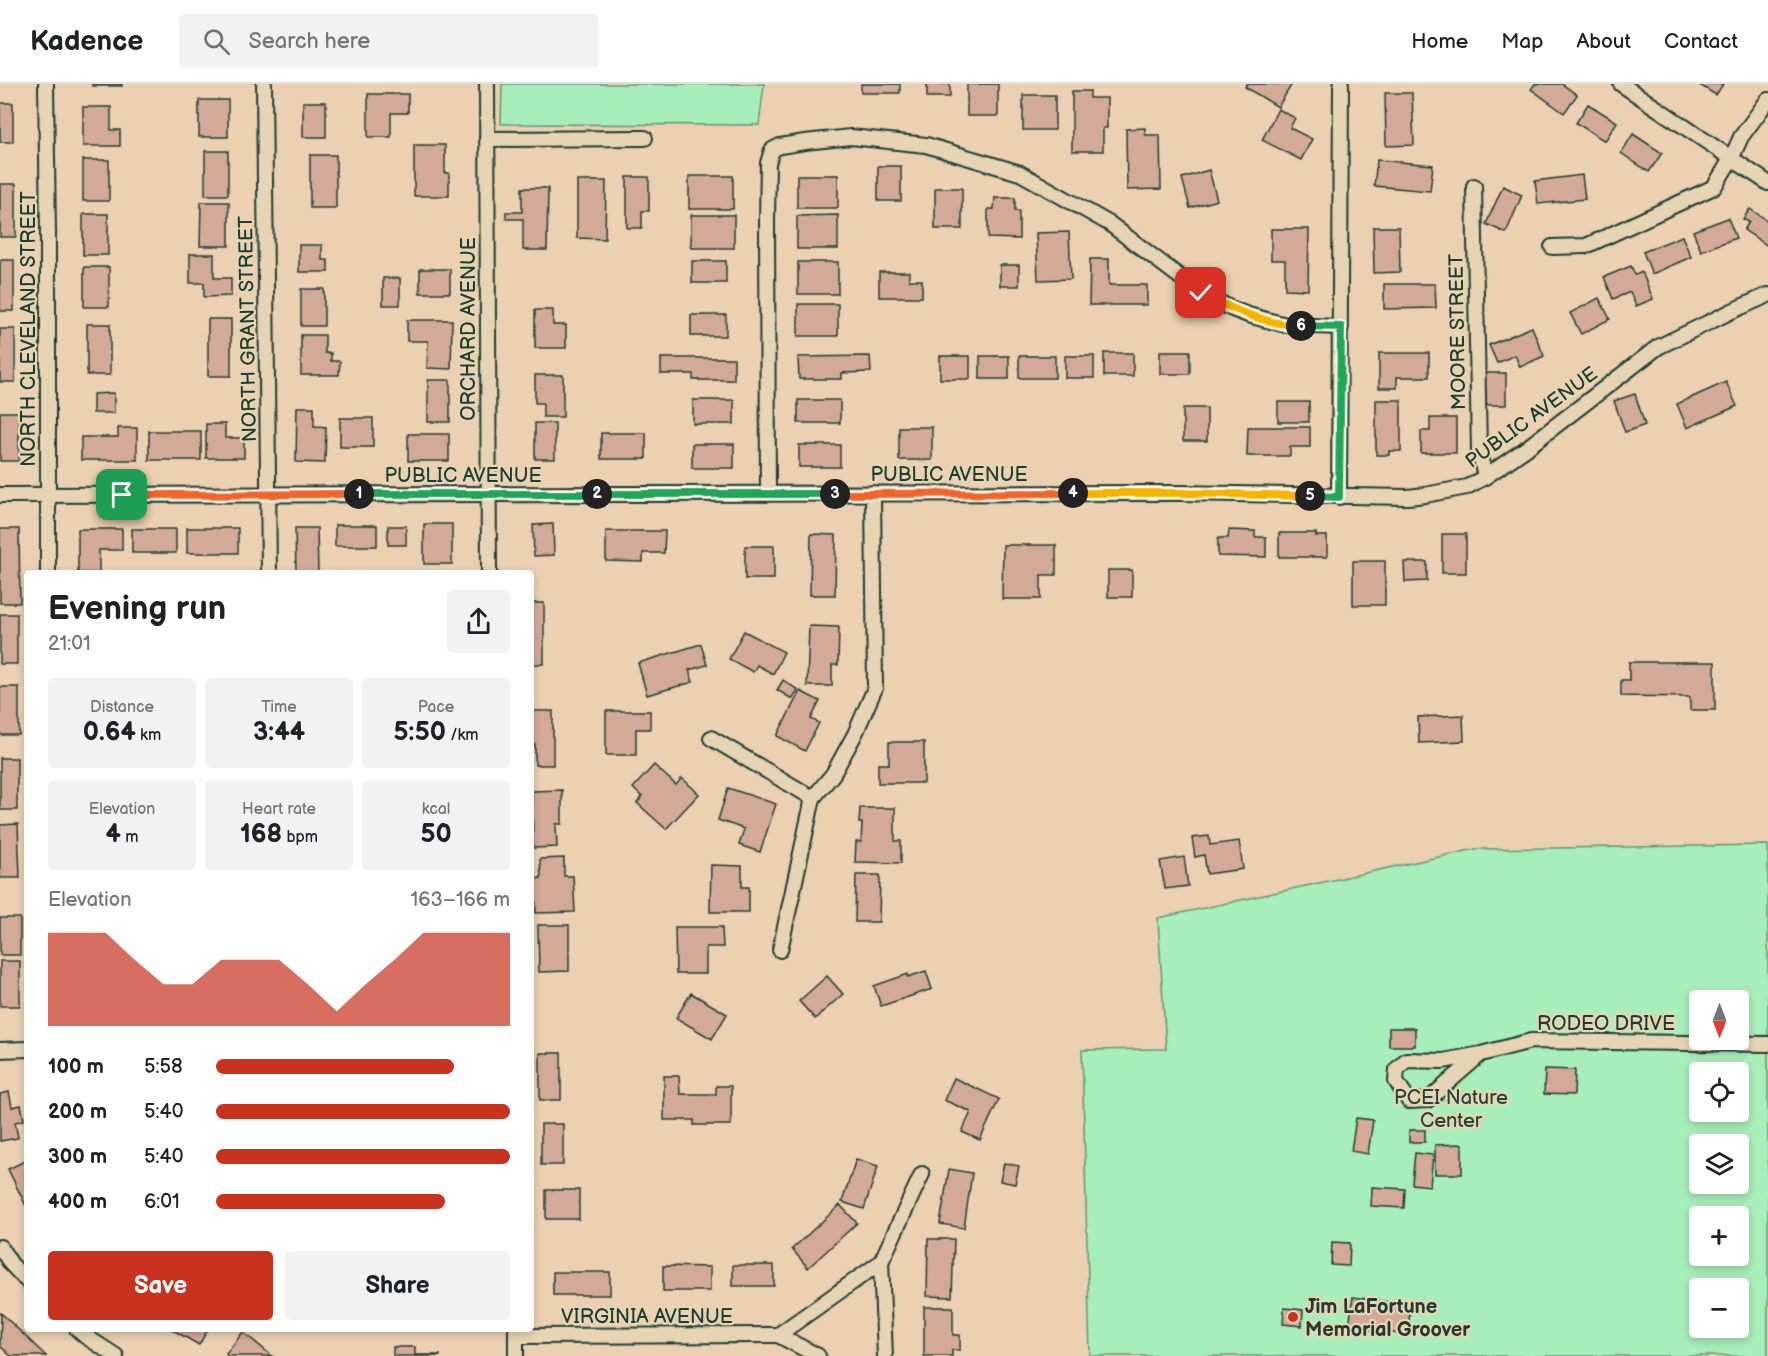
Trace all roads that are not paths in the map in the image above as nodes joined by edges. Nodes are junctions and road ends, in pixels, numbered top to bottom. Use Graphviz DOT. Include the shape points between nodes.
graph roads {
  1 [pos="46,84"];
  2 [pos="264,84"];
  3 [pos="487,84"];
  4 [pos="1341,84"];
  5 [pos="1621,84"];
  6 [pos="1768,100"];
  7 [pos="487,138"];
  8 [pos="645,138"];
  9 [pos="1731,159"];
  10 [pos="1768,183"];
  11 [pos="1474,186"];
  12 [pos="1551,247"];
  13 [pos="1768,295"];
  14 [pos="1341,327"];
  15 [pos="1485,477"];
  16 [pos="489,494"];
  17 [pos="768,494"];
  18 [pos="873,494"];
  19 [pos="0,495"];
  20 [pos="268,495"];
  21 [pos="48,496"];
  22 [pos="1339,497"];
  23 [pos="48,570"];
  24 [pos="269,570"];
  25 [pos="489,570"];
  26 [pos="711,738"];
  27 [pos="813,798"];
  28 [pos="780,950"];
  29 [pos="1768,1044"];
  30 [pos="24,1049"];
  31 [pos="0,1050"];
  32 [pos="1481,1054"];
  33 [pos="922,1174"];
  34 [pos="0,1247"];
  35 [pos="881,1262"];
  36 [pos="6,1268"];
  37 [pos="24,1279"];
  38 [pos="80,1332"];
  39 [pos="516,1333"];
  40 [pos="778,1335"];
  41 [pos="116,1356"];
  42 [pos="516,1356"];
  43 [pos="818,1356"];
  44 [pos="885,1356"];
  1 -- 21 [label="street, NORTH CLEVELAND STREET"];
  2 -- 20 [label="street, NORTH GRANT STREET"];
  3 -- 7 [label="street, ORCHARD AVENUE"];
  4 -- 14 [label="street"];
  5 -- 9 [label="street"];
  6 -- 9 [label="street" via="1741,137"];
  7 -- 8 [label="street"];
  7 -- 16 [label="street, ORCHARD AVENUE"];
  9 -- 10 [label="street"];
  9 -- 12 [label="street" via="1714,187 1586,246"];
  11 -- 15 [label="street, MOORE STREET" via="1479,452"];
  13 -- 15 [label="street, PUBLIC AVENUE" via="1658,347"];
  14 -- 17 [label="street" via="1286,325 1232,309 1201,293 1110,224 1020,173 926,145 851,137 780,146 772,150 768,163"];
  14 -- 22 [label="street"];
  15 -- 22 [label="street, PUBLIC AVENUE" via="1467,487 1425,495"];
  16 -- 17 [label="street, PUBLIC AVENUE"];
  16 -- 20 [label="street, PUBLIC AVENUE"];
  16 -- 25 [label="street, ORCHARD AVENUE"];
  17 -- 18 [label="street, PUBLIC AVENUE"];
  18 -- 22 [label="street, PUBLIC AVENUE"];
  18 -- 27 [label="street" via="875,688 833,774"];
  19 -- 21 [label="street, PUBLIC AVENUE"];
  20 -- 21 [label="street, PUBLIC AVENUE"];
  20 -- 24 [label="street, NORTH GRANT STREET"];
  21 -- 23 [label="street, NORTH CLEVELAND STREET"];
  26 -- 27 [label="street"];
  27 -- 28 [label="street"];
  29 -- 32 [label="street, RODEO DRIVE" via="1531,1041"];
  30 -- 31 [label="street"];
  32 -- 32 [label="street, RODEO DRIVE" via="1443,1061 1406,1060 1397,1069 1396,1081 1409,1101 1428,1100"];
  33 -- 35 [label="street"];
  34 -- 36 [label="street"];
  35 -- 40 [label="street"];
  35 -- 44 [label="street"];
  36 -- 37 [label="street"];
  38 -- 41 [label="street"];
  39 -- 40 [label="street, VIRGINIA AVENUE"];
  39 -- 42 [label="street"];
  40 -- 43 [label="street"];
}
